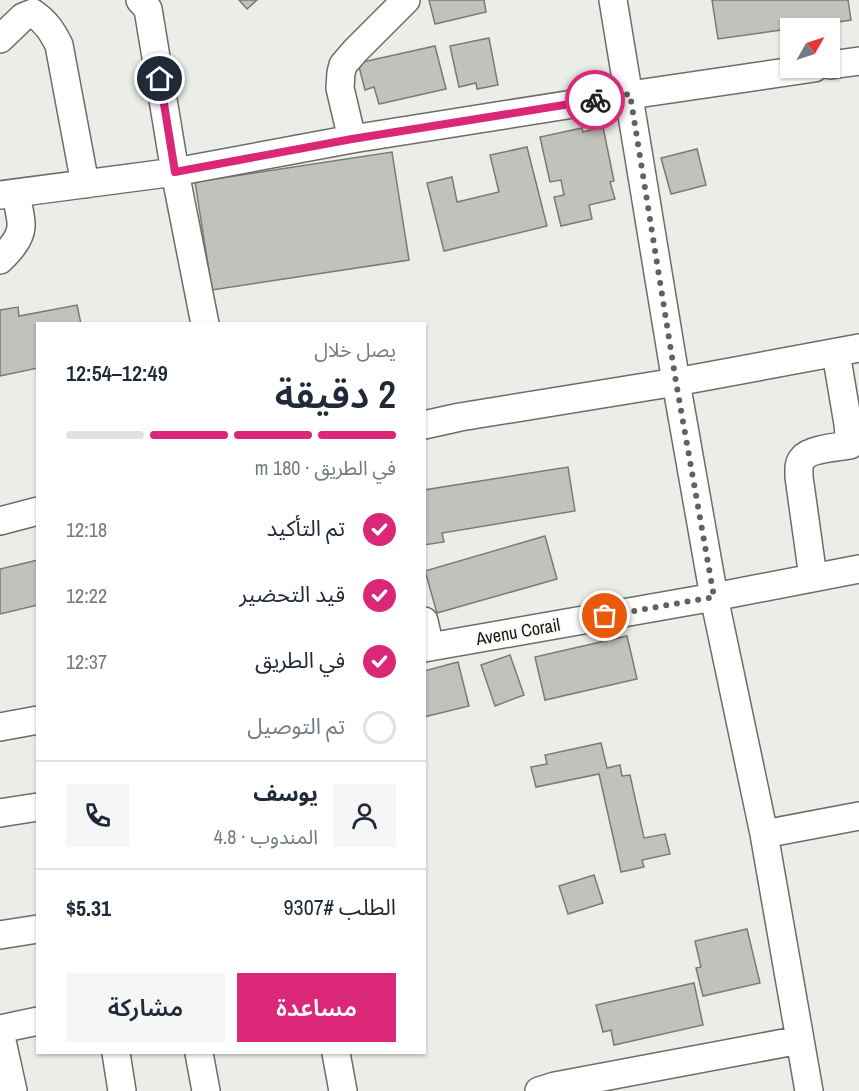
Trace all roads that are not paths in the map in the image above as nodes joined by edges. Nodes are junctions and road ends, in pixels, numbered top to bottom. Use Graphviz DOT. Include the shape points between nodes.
graph roads {
  1 [pos="406,0"];
  2 [pos="613,0"];
  3 [pos="149,3"];
  4 [pos="0,39"];
  5 [pos="859,61"];
  6 [pos="840,64"];
  7 [pos="780,73"];
  8 [pos="630,94"];
  9 [pos="352,139"];
  10 [pos="175,172"];
  11 [pos="85,184"];
  12 [pos="8,194"];
  13 [pos="0,260"];
  14 [pos="205,322"];
  15 [pos="848,351"];
  16 [pos="676,382"];
  17 [pos="426,424"];
  18 [pos="855,444"];
  19 [pos="36,512"];
  20 [pos="0,522"];
  21 [pos="859,569"];
  22 [pos="813,577"];
  23 [pos="714,597"];
  24 [pos="427,648"];
  25 [pos="36,720"];
  26 [pos="0,727"];
  27 [pos="36,807"];
  28 [pos="0,813"];
  29 [pos="859,816"];
  30 [pos="764,834"];
  31 [pos="36,929"];
  32 [pos="0,935"];
  33 [pos="36,1022"];
  34 [pos="0,1031"];
  35 [pos="800,1040"];
  36 [pos="116,1054"];
  37 [pos="199,1054"];
  38 [pos="336,1054"];
  39 [pos="12,1091"];
  40 [pos="122,1091"];
  41 [pos="206,1091"];
  42 [pos="343,1091"];
  43 [pos="539,1091"];
  44 [pos="809,1091"];
  1 -- 9 [label="street" via="343,65 340,88"];
  2 -- 8 [label="street"];
  3 -- 10 [label="street"];
  4 -- 11 [label="street" via="23,17 33,13 51,29 59,45"];
  5 -- 6 [label="street"];
  7 -- 8 [label="street"];
  8 -- 9 [label="street"];
  8 -- 16 [label="street"];
  9 -- 10 [label="street"];
  10 -- 11 [label="street"];
  10 -- 14 [label="street"];
  11 -- 12 [label="street"];
  12 -- 13 [label="street" via="21,227 17,239"];
  15 -- 16 [label="street"];
  15 -- 18 [label="street" via="848,424"];
  16 -- 17 [label="street"];
  16 -- 23 [label="street"];
  18 -- 22 [label="street" via="812,452 801,460 799,477"];
  19 -- 20 [label="street"];
  21 -- 22 [label="street, Avenu Corail"];
  22 -- 23 [label="street, Avenu Corail"];
  23 -- 24 [label="street, Avenu Corail"];
  23 -- 30 [label="street"];
  25 -- 26 [label="street"];
  27 -- 28 [label="street"];
  29 -- 30 [label="street"];
  30 -- 35 [label="street"];
  31 -- 32 [label="street"];
  33 -- 34 [label="street"];
  34 -- 39 [label="street"];
  35 -- 43 [label="street"];
  35 -- 44 [label="street"];
  36 -- 40 [label="street"];
  37 -- 41 [label="street"];
  38 -- 42 [label="street"];
}
